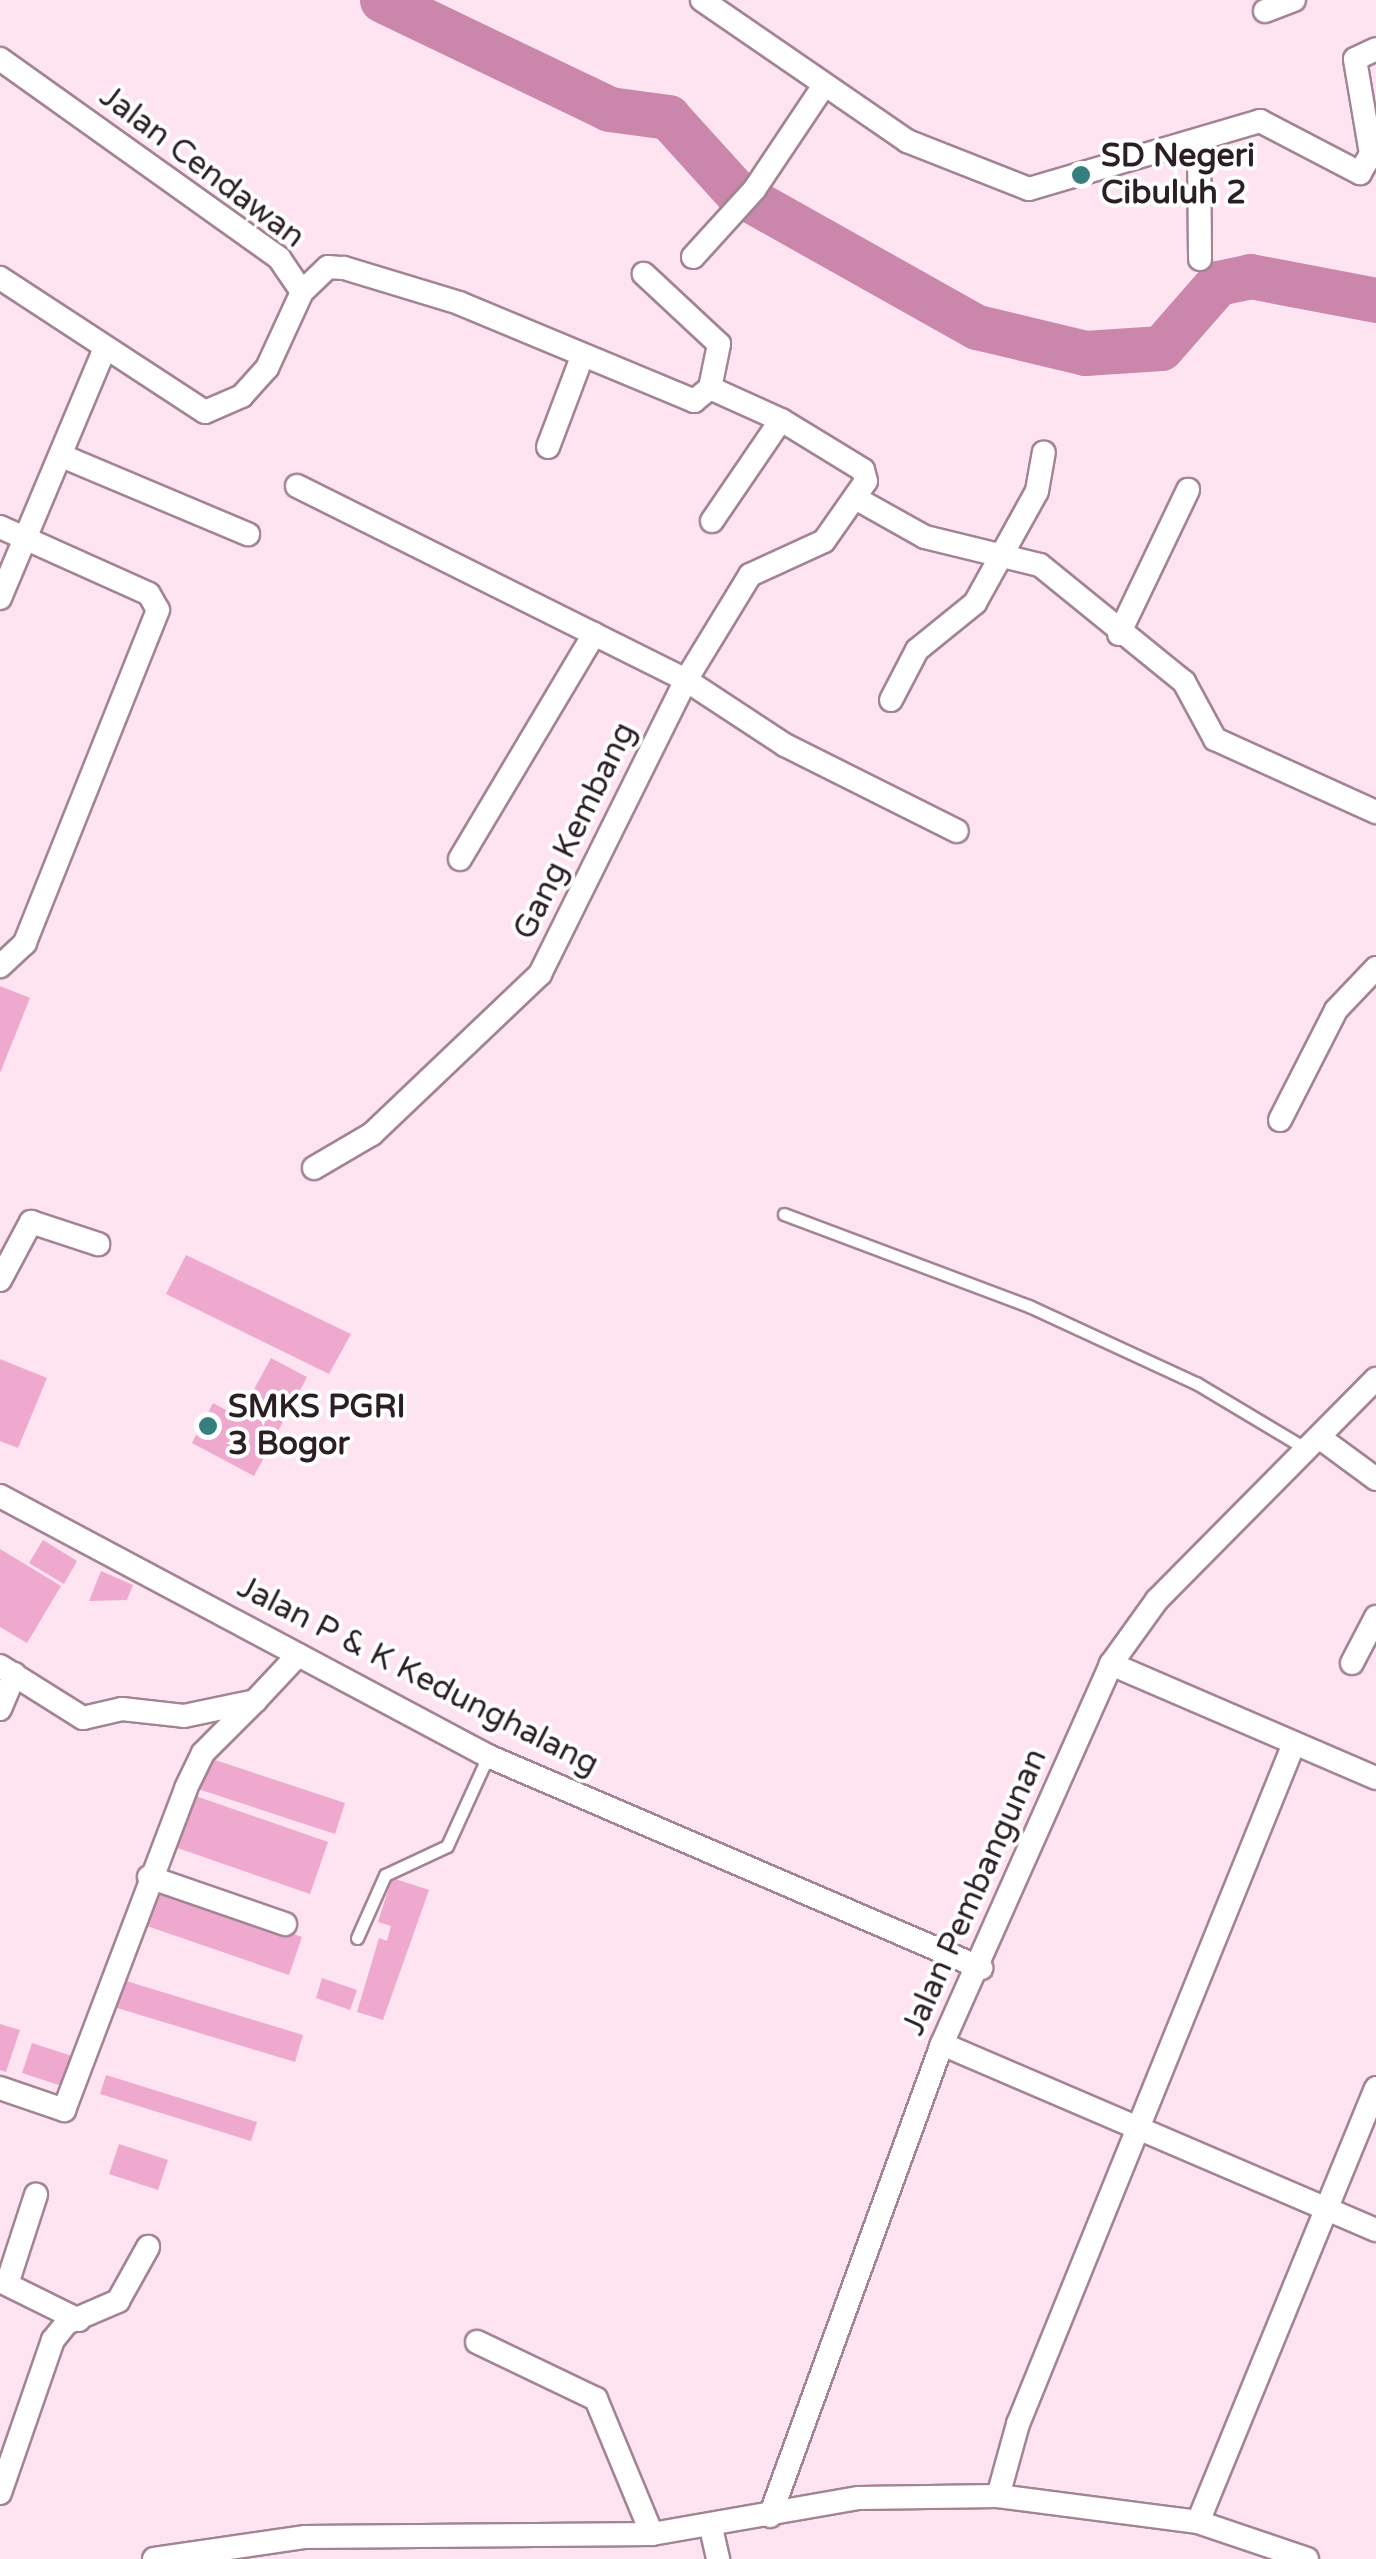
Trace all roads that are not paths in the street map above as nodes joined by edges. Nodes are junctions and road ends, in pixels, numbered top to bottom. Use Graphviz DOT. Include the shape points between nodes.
graph roads {
  1 [pos="702,0"];
  2 [pos="1294,0"];
  3 [pos="1266,10"];
  4 [pos="1376,49"];
  5 [pos="0,59"];
  6 [pos="823,87"];
  7 [pos="1199,140"];
  8 [pos="693,257"];
  9 [pos="1200,259"];
  10 [pos="644,274"];
  11 [pos="0,278"];
  12 [pos="302,292"];
  13 [pos="104,350"];
  14 [pos="582,357"];
  15 [pos="710,388"];
  16 [pos="781,420"];
  17 [pos="548,447"];
  18 [pos="1044,453"];
  19 [pos="62,456"];
  20 [pos="298,486"];
  21 [pos="1188,490"];
  22 [pos="856,499"];
  23 [pos="712,520"];
  24 [pos="0,527"];
  25 [pos="248,534"];
  26 [pos="25,538"];
  27 [pos="997,558"];
  28 [pos="0,598"];
  29 [pos="594,634"];
  30 [pos="1119,634"];
  31 [pos="686,680"];
  32 [pos="890,700"];
  33 [pos="1376,812"];
  34 [pos="957,832"];
  35 [pos="460,858"];
  36 [pos="0,966"];
  37 [pos="1376,968"];
  38 [pos="1280,1120"];
  39 [pos="314,1168"];
  40 [pos="784,1214"];
  41 [pos="98,1244"];
  42 [pos="0,1280"];
  43 [pos="1376,1380"];
  44 [pos="1317,1446"];
  45 [pos="1376,1479"];
  46 [pos="0,1496"];
  47 [pos="1376,1617"];
  48 [pos="298,1655"];
  49 [pos="1352,1663"];
  50 [pos="1111,1664"];
  51 [pos="8,1670"];
  52 [pos="255,1701"];
  53 [pos="0,1710"];
  54 [pos="1293,1746"];
  55 [pos="488,1756"];
  56 [pos="1376,1778"];
  57 [pos="149,1877"];
  58 [pos="285,1924"];
  59 [pos="357,1938"];
  60 [pos="981,1968"];
  61 [pos="942,2044"];
  62 [pos="0,2088"];
  63 [pos="1376,2088"];
  64 [pos="1138,2133"];
  65 [pos="36,2195"];
  66 [pos="1326,2209"];
  67 [pos="1376,2230"];
  68 [pos="148,2247"];
  69 [pos="4,2282"];
  70 [pos="79,2320"];
  71 [pos="477,2342"];
  72 [pos="4,2455"];
  73 [pos="0,2493"];
  74 [pos="998,2496"];
  75 [pos="770,2516"];
  76 [pos="1198,2522"];
  77 [pos="711,2528"];
  78 [pos="652,2534"];
  79 [pos="453,2547"];
  80 [pos="154,2559"];
  81 [pos="718,2559"];
  82 [pos="1307,2559"];
  1 -- 6 [label="street"];
  2 -- 3 [label="street"];
  4 -- 7 [label="street" via="1355,59 1370,154 1360,173 1260,120"];
  5 -- 12 [label="street, Jalan Cendawan" via="279,258"];
  6 -- 7 [label="street" via="959,169 1028,189"];
  6 -- 8 [label="street" via="748,195 728,210"];
  7 -- 9 [label="street"];
  10 -- 15 [label="street" via="720,344"];
  11 -- 13 [label="street"];
  12 -- 13 [label="street, Jalan Cendawan" via="267,368 213,412"];
  12 -- 14 [label="street" via="328,268 344,268 459,303"];
  13 -- 19 [label="street"];
  14 -- 15 [label="street" via="682,400"];
  14 -- 17 [label="street"];
  15 -- 16 [label="street"];
  16 -- 22 [label="street" via="867,474"];
  16 -- 23 [label="street"];
  18 -- 27 [label="street" via="1037,491"];
  19 -- 25 [label="street"];
  19 -- 26 [label="street"];
  20 -- 29 [label="street"];
  21 -- 30 [label="street"];
  22 -- 27 [label="street" via="924,537"];
  22 -- 31 [label="street, Gang Kembang" via="814,548 750,574"];
  24 -- 26 [label="street"];
  26 -- 28 [label="street"];
  26 -- 36 [label="street" via="149,594 158,610 25,943"];
  27 -- 30 [label="street" via="1040,565"];
  27 -- 32 [label="street" via="975,604 918,650"];
  29 -- 31 [label="street"];
  29 -- 35 [label="street"];
  30 -- 33 [label="street" via="1184,682 1214,738"];
  31 -- 34 [label="street" via="784,745"];
  31 -- 39 [label="street, Gang Kembang" via="540,974 372,1134"];
  37 -- 38 [label="street" via="1336,1010"];
  40 -- 44 [label="lane" via="1045,1314"];
  41 -- 42 [label="street" via="31,1222"];
  43 -- 44 [label="street, Jalan Pembangunan"];
  44 -- 45 [label="street"];
  44 -- 50 [label="street, Jalan Pembangunan" via="1181,1575"];
  46 -- 48 [label="street, Jalan P & K Kedunghalang"];
  47 -- 49 [label="street"];
  48 -- 52 [label="street"];
  48 -- 55 [label="street, Jalan P & K Kedunghalang"];
  50 -- 54 [label="street"];
  50 -- 60 [label="street, Jalan Pembangunan"];
  51 -- 52 [label="street" via="88,1719 122,1709 184,1716"];
  51 -- 53 [label="street"];
  52 -- 57 [label="street" via="204,1753"];
  54 -- 56 [label="street"];
  54 -- 64 [label="street"];
  55 -- 59 [label="lane" via="447,1846 385,1875"];
  55 -- 60 [label="street, Jalan P & K Kedunghalang"];
  57 -- 58 [label="street"];
  57 -- 62 [label="street" via="64,2110"];
  60 -- 61 [label="street, Jalan Pembangunan"];
  61 -- 64 [label="street"];
  61 -- 75 [label="street, Jalan Pembangunan"];
  63 -- 66 [label="street"];
  64 -- 66 [label="street"];
  64 -- 74 [label="street" via="1018,2424"];
  65 -- 69 [label="street"];
  66 -- 67 [label="street"];
  66 -- 76 [label="street"];
  68 -- 70 [label="street" via="118,2301"];
  69 -- 70 [label="street"];
  70 -- 72 [label="street" via="53,2340"];
  71 -- 78 [label="street" via="596,2399"];
  72 -- 73 [label="street"];
  74 -- 75 [label="street" via="859,2498"];
  74 -- 76 [label="street"];
  75 -- 77 [label="street"];
  76 -- 82 [label="street"];
  77 -- 78 [label="street"];
  77 -- 81 [label="street"];
  78 -- 79 [label="street"];
  79 -- 80 [label="street" via="248,2542"];
}
